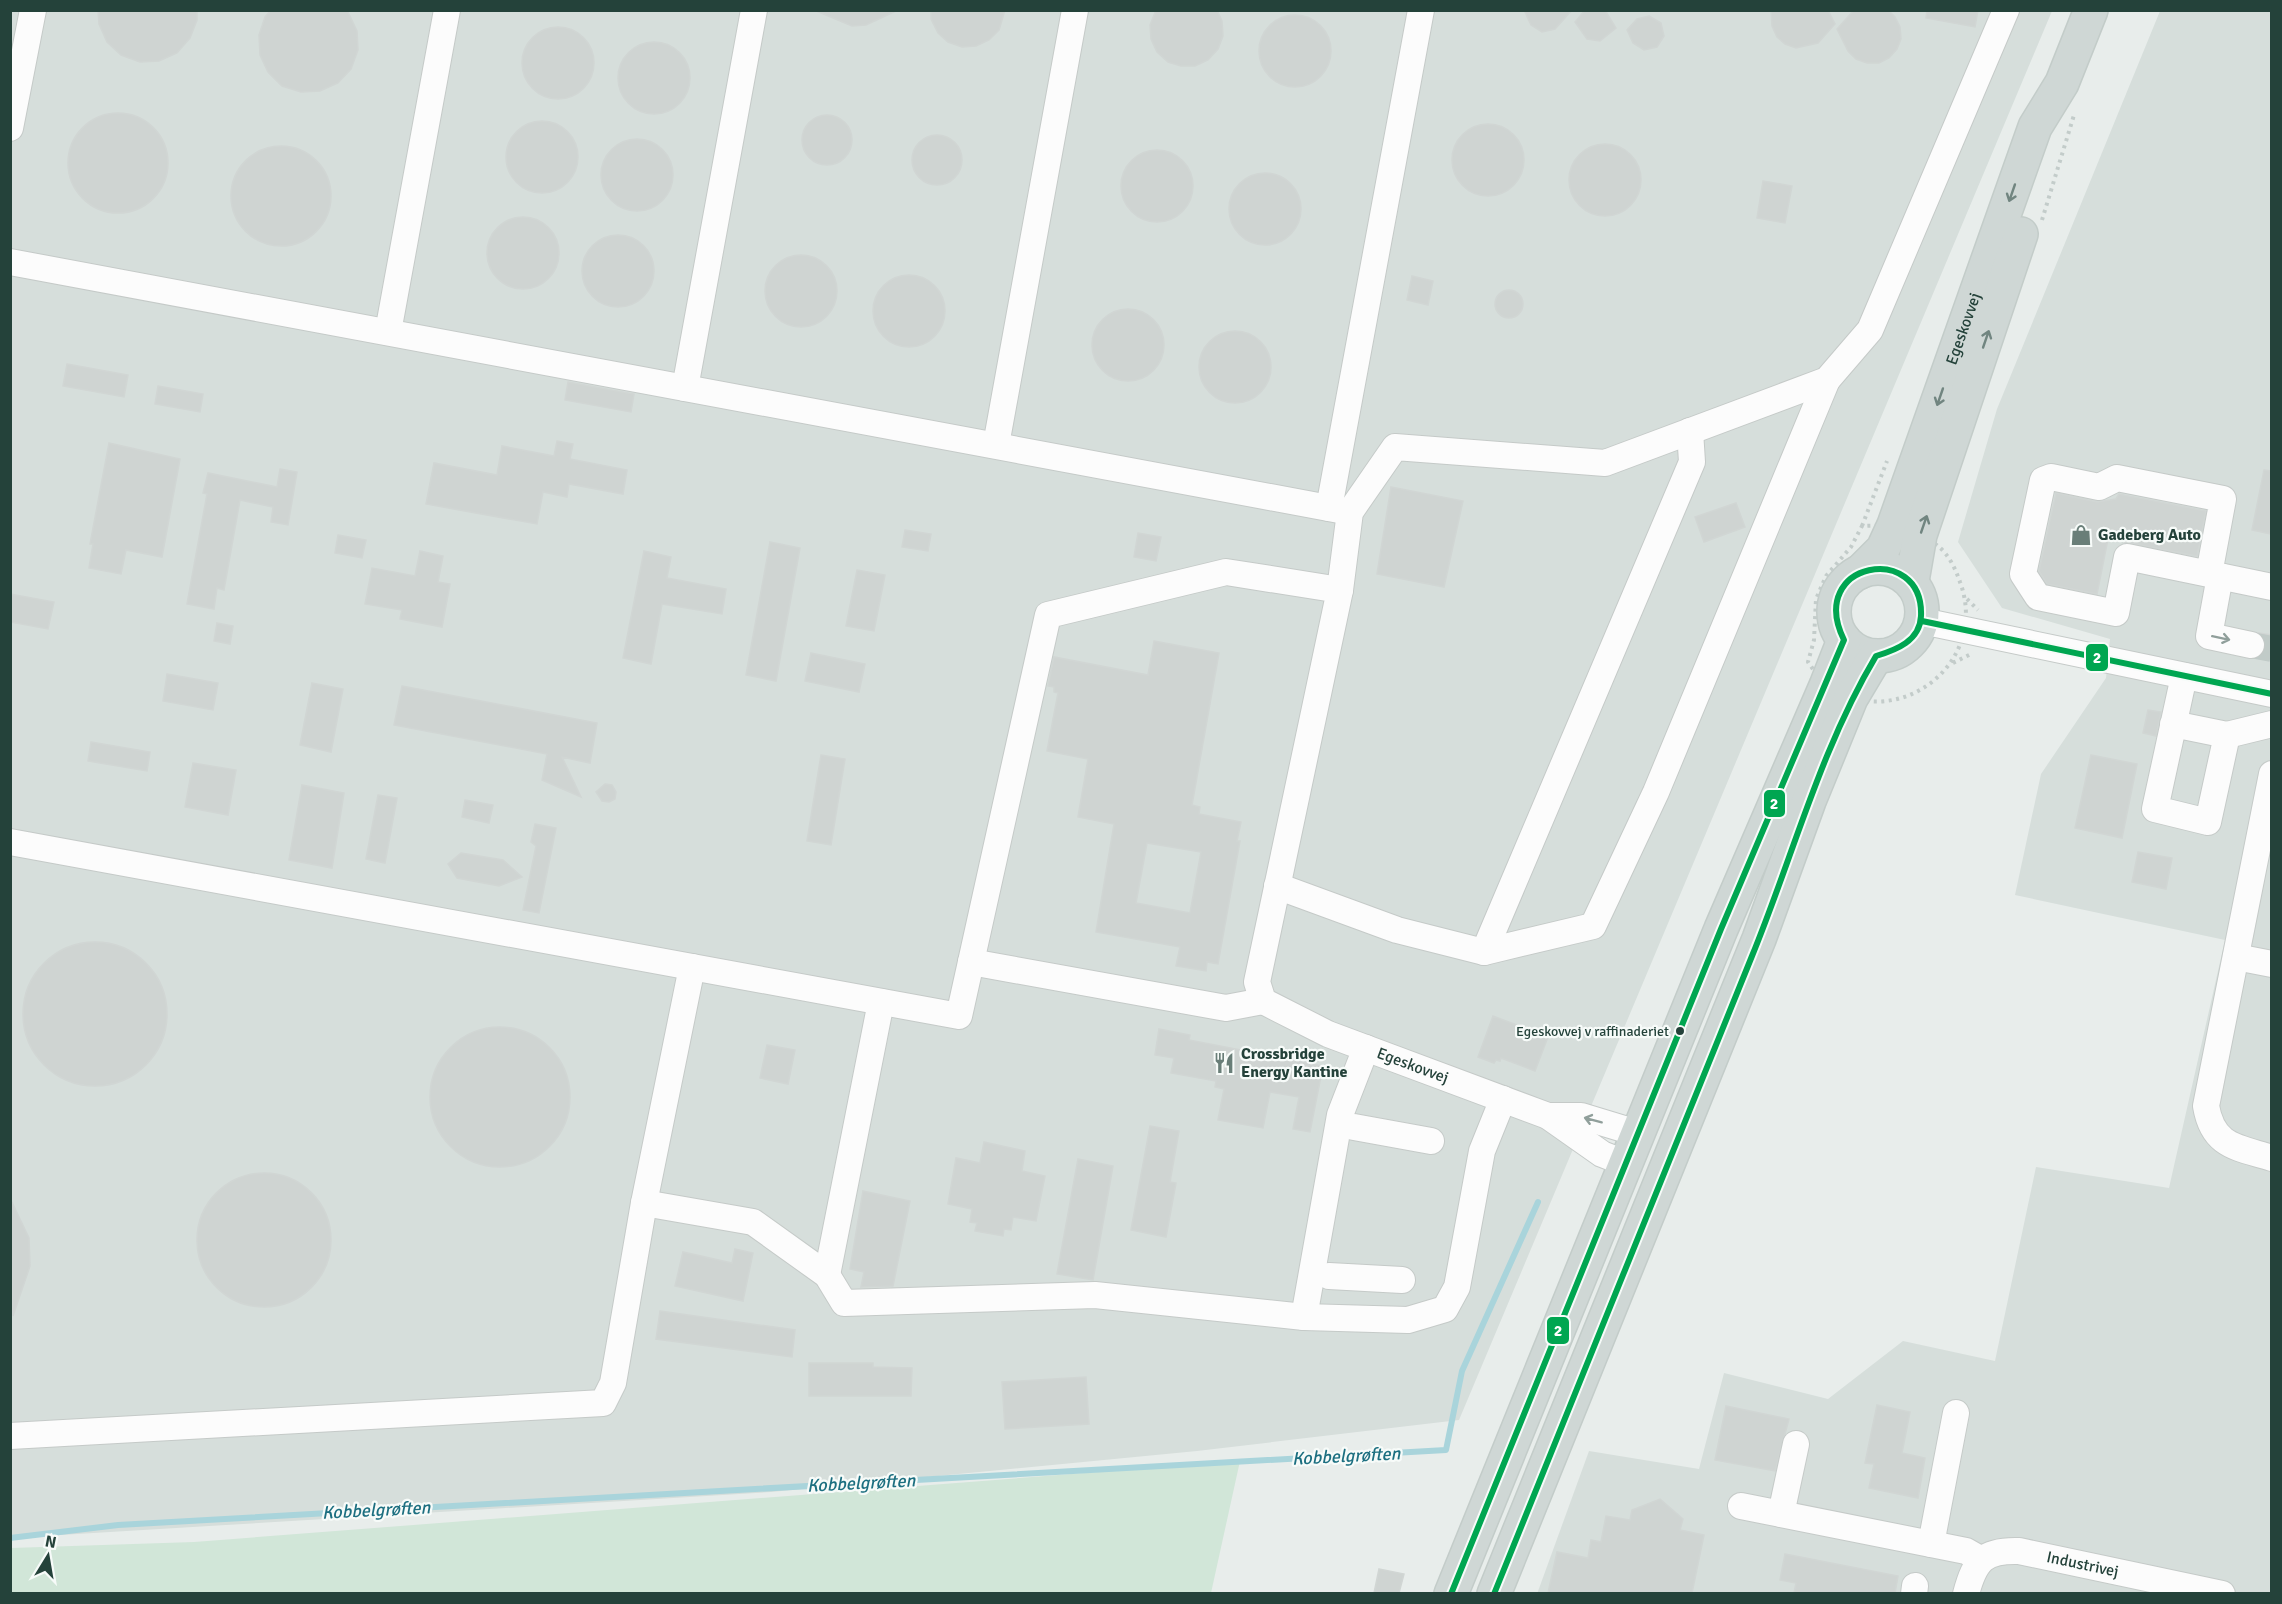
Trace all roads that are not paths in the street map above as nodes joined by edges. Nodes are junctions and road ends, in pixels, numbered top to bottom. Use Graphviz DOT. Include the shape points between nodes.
graph roads {
  1 [pos="33,10"];
  2 [pos="447,10"];
  3 [pos="754,10"];
  4 [pos="1075,10"];
  5 [pos="1421,10"];
  6 [pos="2006,10"];
  7 [pos="2091,10"];
  8 [pos="10,128"];
  9 [pos="10,262"];
  10 [pos="388,332"];
  11 [pos="1827,380"];
  12 [pos="685,388"];
  13 [pos="1690,431"];
  14 [pos="996,445"];
  15 [pos="1340,510"];
  16 [pos="1907,530"];
  17 [pos="1860,572"];
  18 [pos="2214,575"];
  19 [pos="1912,581"];
  20 [pos="2271,587"];
  21 [pos="1340,590"];
  22 [pos="1922,621"];
  23 [pos="1844,640"];
  24 [pos="2251,645"];
  25 [pos="1876,656"];
  26 [pos="2184,676"];
  27 [pos="1839,692"];
  28 [pos="2271,694"];
  29 [pos="2174,724"];
  30 [pos="2271,724"];
  31 [pos="2227,735"];
  32 [pos="2271,774"];
  33 [pos="10,842"];
  34 [pos="1277,886"];
  35 [pos="1484,952"];
  36 [pos="2236,957"];
  37 [pos="971,962"];
  38 [pos="2271,964"];
  39 [pos="692,967"];
  40 [pos="1260,991"];
  41 [pos="881,1002"];
  42 [pos="1366,1048"];
  43 [pos="1503,1099"];
  44 [pos="1548,1116"];
  45 [pos="1354,1126"];
  46 [pos="1637,1133"];
  47 [pos="1431,1141"];
  48 [pos="2271,1158"];
  49 [pos="1625,1163"];
  50 [pos="644,1203"];
  51 [pos="827,1275"];
  52 [pos="1329,1276"];
  53 [pos="1402,1280"];
  54 [pos="1304,1317"];
  55 [pos="1956,1413"];
  56 [pos="10,1436"];
  57 [pos="1796,1443"];
  58 [pos="1741,1506"];
  59 [pos="1781,1514"];
  60 [pos="1931,1544"];
  61 [pos="1980,1559"];
  62 [pos="1451,1593"];
  63 [pos="1494,1593"];
  64 [pos="1966,1593"];
  65 [pos="2222,1593"];
  1 -- 8 [label="street"];
  2 -- 10 [label="street"];
  3 -- 12 [label="street"];
  4 -- 14 [label="street"];
  5 -- 15 [label="street"];
  6 -- 11 [label="street" via="1870,330"];
  7 -- 16 [label="main road, Egeskovvej" via="2062,83 2035,127"];
  9 -- 10 [label="street"];
  10 -- 12 [label="street"];
  11 -- 13 [label="street"];
  11 -- 35 [label="street" via="1656,792 1593,926"];
  12 -- 14 [label="street"];
  13 -- 15 [label="street" via="1605,463 1395,447"];
  13 -- 35 [label="street" via="1692,462"];
  14 -- 15 [label="street"];
  15 -- 21 [label="street"];
  16 -- 17 [label="main road, Egeskovvej"];
  19 -- 16 [label="main road, Egeskovvej, one-way"];
  17 -- 19 [label="main road" via="1890,569"];
  17 -- 23 [label="main road" via="1845,582 1836,599 1834,615"];
  18 -- 18 [label="street" via="2223,499 2118,478 2099,487 2051,477 2043,480 2023,574 2038,597 2116,613 2127,558"];
  18 -- 20 [label="street"];
  18 -- 24 [label="street, one-way" via="2209,636"];
  19 -- 22 [label="main road" via="1922,602"];
  21 -- 34 [label="street"];
  21 -- 37 [label="street" via="1226,572 1048,615"];
  22 -- 25 [label="main road" via="1911,642 1892,654"];
  22 -- 26 [label="street"];
  23 -- 25 [label="main road" via="1862,653"];
  23 -- 27 [label="main road"];
  25 -- 27 [label="main road"];
  26 -- 28 [label="street"];
  26 -- 29 [label="street"];
  27 -- 46 [label="main road" via="1762,828"];
  27 -- 63 [label="main road" via="1809,801 1759,939"];
  29 -- 31 [label="street"];
  29 -- 31 [label="street" via="2155,809 2208,822"];
  30 -- 31 [label="street"];
  32 -- 36 [label="street"];
  33 -- 39 [label="street"];
  34 -- 35 [label="street" via="1397,930"];
  34 -- 40 [label="street"];
  36 -- 38 [label="street"];
  36 -- 48 [label="street" via="2206,1106 2210,1125 2219,1138"];
  37 -- 40 [label="street" via="1226,1008"];
  37 -- 41 [label="street" via="959,1016"];
  39 -- 41 [label="street"];
  39 -- 50 [label="street"];
  40 -- 42 [label="street, Egeskovvej" via="1328,1034"];
  41 -- 51 [label="street"];
  42 -- 43 [label="street, Egeskovvej"];
  42 -- 54 [label="street" via="1340,1115"];
  43 -- 44 [label="street, Egeskovvej"];
  43 -- 54 [label="street" via="1482,1151 1457,1287 1445,1309 1408,1320"];
  46 -- 44 [label="street, Egeskovvej, one-way" via="1581,1116"];
  44 -- 49 [label="street, Egeskovvej" via="1602,1154"];
  45 -- 47 [label="street"];
  46 -- 49 [label="main road"];
  49 -- 62 [label="main road"];
  50 -- 51 [label="street" via="753,1222"];
  50 -- 56 [label="street" via="613,1383 603,1403"];
  51 -- 54 [label="street" via="844,1303 1095,1295"];
  52 -- 53 [label="street"];
  55 -- 60 [label="street"];
  57 -- 59 [label="street"];
  58 -- 59 [label="street"];
  59 -- 60 [label="street"];
  60 -- 61 [label="street" via="1966,1551"];
  61 -- 64 [label="street"];
  61 -- 65 [label="street, Industrivej" via="1998,1551 2019,1551"];
}
